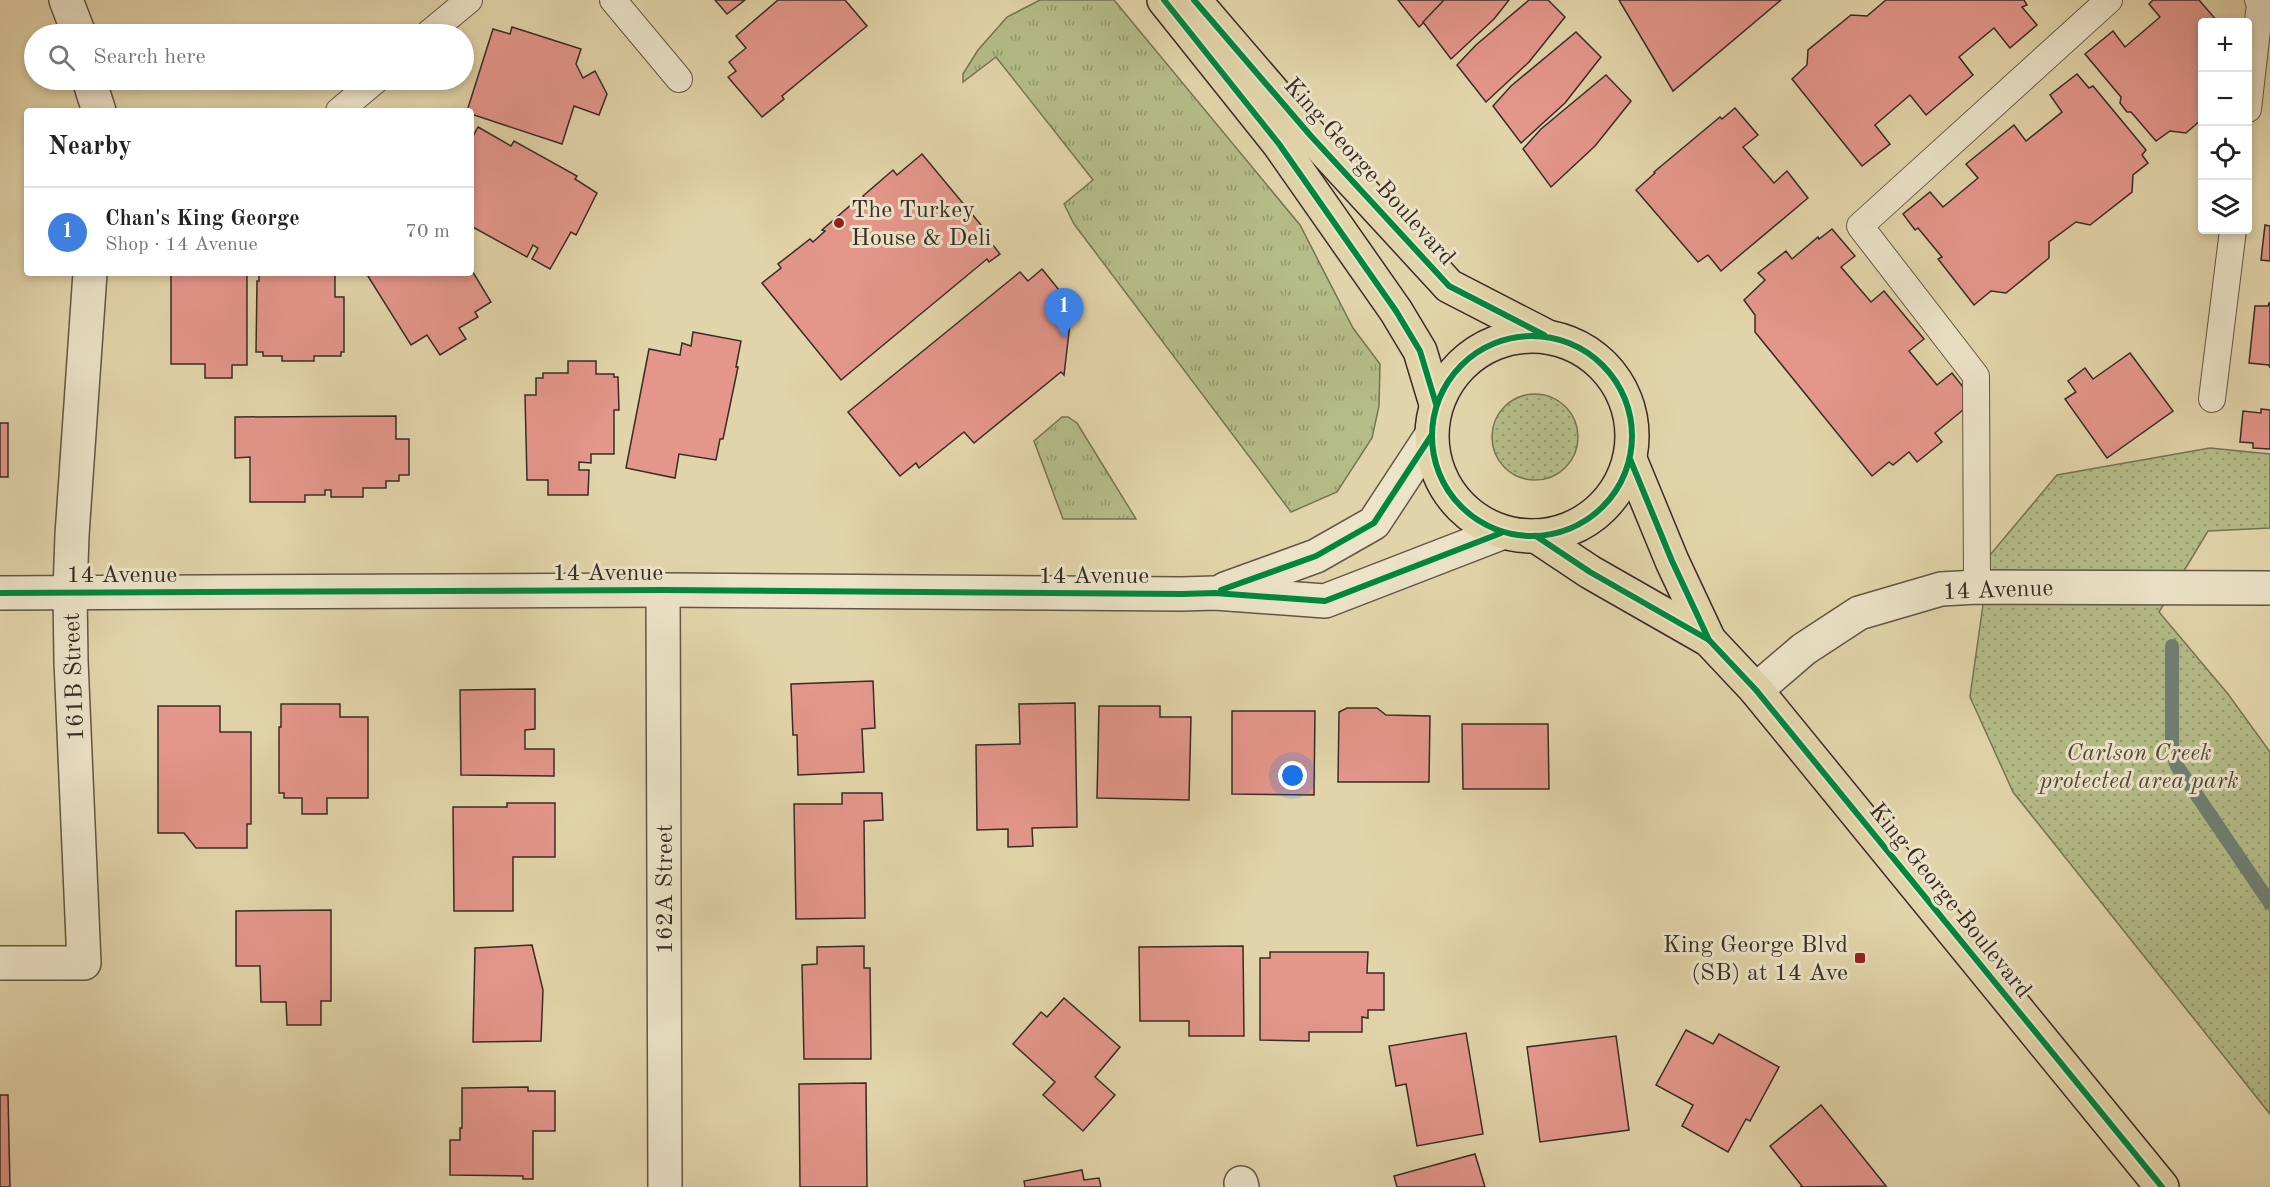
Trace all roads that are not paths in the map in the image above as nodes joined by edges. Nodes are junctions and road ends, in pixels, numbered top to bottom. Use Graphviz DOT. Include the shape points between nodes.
graph roads {
  1 [pos="66,0"];
  2 [pos="469,0"];
  3 [pos="613,0"];
  4 [pos="1164,0"];
  5 [pos="1194,0"];
  6 [pos="2109,0"];
  7 [pos="2258,0"];
  8 [pos="75,24"];
  9 [pos="440,24"];
  10 [pos="2252,72"];
  11 [pos="679,79"];
  12 [pos="93,90"];
  13 [pos="364,90"];
  14 [pos="98,108"];
  15 [pos="343,108"];
  16 [pos="2233,234"];
  17 [pos="90,276"];
  18 [pos="1544,335"];
  19 [pos="2212,399"];
  20 [pos="1436,404"];
  21 [pos="1431,436"];
  22 [pos="1630,459"];
  23 [pos="1501,533"];
  24 [pos="1536,536"];
  25 [pos="1977,586"];
  26 [pos="2270,588"];
  27 [pos="663,590"];
  28 [pos="0,592"];
  29 [pos="70,592"];
  30 [pos="1215,592"];
  31 [pos="1709,640"];
  32 [pos="1756,690"];
  33 [pos="0,963"];
  34 [pos="665,1187"];
  35 [pos="2162,1187"];
  1 -- 8 [label="street"];
  2 -- 9 [label="lane"];
  3 -- 11 [label="lane"];
  4 -- 20 [label="main road, King George Boulevard" via="1279,144 1396,311 1420,351"];
  5 -- 18 [label="main road, King George Boulevard" via="1310,135 1449,285"];
  6 -- 25 [label="lane" via="1860,226 1976,376"];
  7 -- 10 [label="lane"];
  12 -- 14 [label="street"];
  13 -- 15 [label="lane"];
  16 -- 19 [label="lane"];
  17 -- 29 [label="street, 161B Street"];
  18 -- 20 [label="main road" via="1509,338 1477,351 1452,374"];
  18 -- 22 [label="main road" via="1576,345 1604,365 1623,393 1633,425"];
  20 -- 21 [label="main road"];
  21 -- 23 [label="main road" via="1436,468 1451,497 1471,518"];
  21 -- 30 [label="street, 14 Avenue" via="1374,523 1316,556"];
  22 -- 24 [label="main road" via="1618,489 1597,514 1568,530"];
  22 -- 31 [label="main road, King George Boulevard"];
  23 -- 24 [label="main road"];
  23 -- 30 [label="street, 14 Avenue" via="1325,602"];
  24 -- 31 [label="main road, King George Boulevard" via="1590,572"];
  25 -- 26 [label="street, 14 Avenue"];
  25 -- 32 [label="street, 14 Avenue" via="1941,589 1859,613 1804,649"];
  27 -- 29 [label="street, 14 Avenue"];
  27 -- 30 [label="street, 14 Avenue"];
  27 -- 34 [label="street, 162A Street"];
  28 -- 29 [label="street, 14 Avenue"];
  29 -- 33 [label="street, 161B Street" via="84,963"];
  31 -- 32 [label="main road, King George Boulevard"];
  32 -- 35 [label="main road, King George Boulevard"];
}
